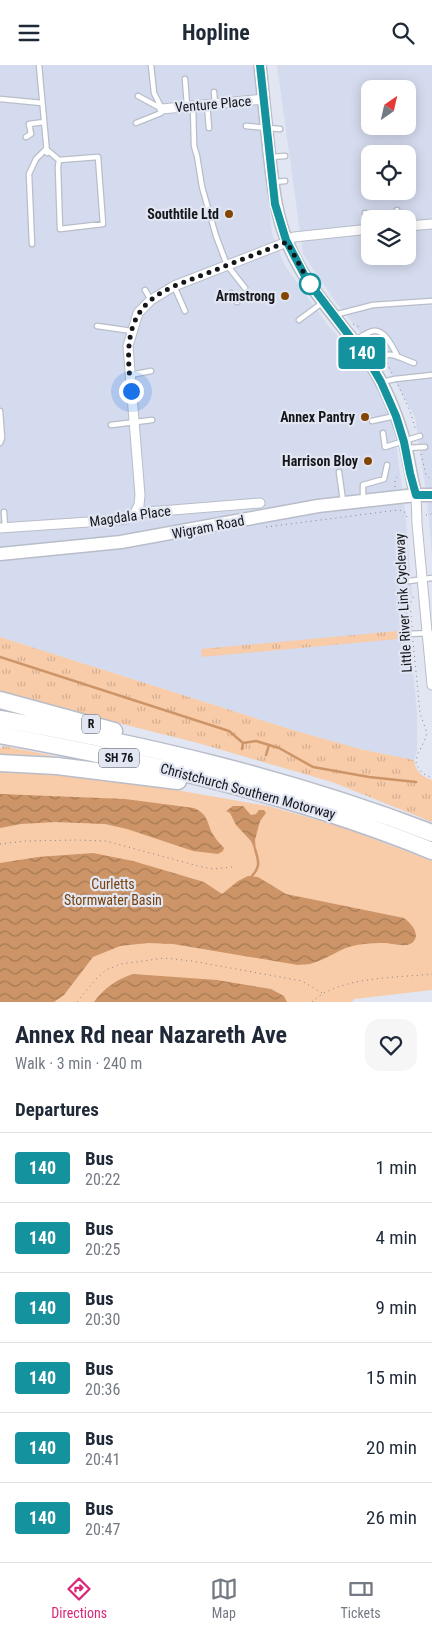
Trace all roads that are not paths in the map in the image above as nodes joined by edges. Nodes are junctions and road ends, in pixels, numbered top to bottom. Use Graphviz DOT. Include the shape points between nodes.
graph roads {
  1 [pos="39,65"];
  2 [pos="151,65"];
  3 [pos="260,65"];
  4 [pos="185,79"];
  5 [pos="214,92"];
  6 [pos="138,95"];
  7 [pos="0,99"];
  8 [pos="264,99"];
  9 [pos="42,103"];
  10 [pos="211,104"];
  11 [pos="190,105"];
  12 [pos="162,109"];
  13 [pos="44,122"];
  14 [pos="136,123"];
  15 [pos="246,125"];
  16 [pos="209,128"];
  17 [pos="267,128"];
  18 [pos="280,129"];
  19 [pos="26,137"];
  20 [pos="47,151"];
  21 [pos="285,156"];
  22 [pos="270,157"];
  23 [pos="60,160"];
  24 [pos="416,226"];
  25 [pos="432,226"];
  26 [pos="361,230"];
  27 [pos="287,241"];
  28 [pos="32,244"];
  29 [pos="227,265"];
  30 [pos="174,286"];
  31 [pos="244,287"];
  32 [pos="145,290"];
  33 [pos="231,293"];
  34 [pos="150,300"];
  35 [pos="432,301"];
  36 [pos="237,302"];
  37 [pos="323,302"];
  38 [pos="185,311"];
  39 [pos="333,315"];
  40 [pos="299,320"];
  41 [pos="97,326"];
  42 [pos="132,331"];
  43 [pos="353,341"];
  44 [pos="398,357"];
  45 [pos="370,363"];
  46 [pos="414,363"];
  47 [pos="151,371"];
  48 [pos="130,375"];
  49 [pos="432,375"];
  50 [pos="381,382"];
  51 [pos="0,411"];
  52 [pos="396,416"];
  53 [pos="152,420"];
  54 [pos="372,421"];
  55 [pos="134,422"];
  56 [pos="110,425"];
  57 [pos="383,433"];
  58 [pos="420,437"];
  59 [pos="0,443"];
  60 [pos="405,445"];
  61 [pos="425,447"];
  62 [pos="387,465"];
  63 [pos="339,472"];
  64 [pos="416,495"];
  65 [pos="432,495"];
  66 [pos="364,500"];
  67 [pos="260,503"];
  68 [pos="343,503"];
  69 [pos="4,512"];
  70 [pos="135,513"];
  71 [pos="2,528"];
  72 [pos="0,554"];
  73 [pos="432,578"];
  74 [pos="415,580"];
  75 [pos="430,633"];
  76 [pos="410,634"];
  77 [pos="432,685"];
  78 [pos="0,700"];
  79 [pos="0,719"];
  80 [pos="0,735"];
  81 [pos="178,755"];
  82 [pos="0,763"];
  83 [pos="237,786"];
  84 [pos="432,833"];
  85 [pos="432,851"];
  1 -- 9 [label="lane"];
  2 -- 12 [label="lane" via="154,93"];
  3 -- 8 [label="street"];
  4 -- 11 [label="lane"];
  5 -- 10 [label="lane"];
  6 -- 12 [label="lane"];
  7 -- 9 [label="lane"];
  8 -- 10 [label="street, Venture Place"];
  8 -- 17 [label="street"];
  9 -- 13 [label="lane"];
  10 -- 11 [label="street, Venture Place"];
  10 -- 16 [label="lane"];
  11 -- 12 [label="street, Venture Place"];
  11 -- 29 [label="lane" via="202,187"];
  12 -- 14 [label="lane" via="161,113"];
  13 -- 19 [label="lane" via="29,124 31,134"];
  13 -- 20 [label="lane"];
  15 -- 17 [label="lane"];
  17 -- 18 [label="lane"];
  17 -- 22 [label="street"];
  20 -- 23 [label="lane"];
  20 -- 28 [label="lane" via="36,159 29,174"];
  21 -- 22 [label="lane"];
  22 -- 27 [label="street" via="279,182 275,204"];
  23 -- 23 [label="lane" via="60,229 103,224 98,157"];
  24 -- 25 [label="street"];
  26 -- 27 [label="street" via="294,237"];
  27 -- 29 [label="street"];
  27 -- 37 [label="street" via="307,280"];
  29 -- 30 [label="street"];
  29 -- 31 [label="lane"];
  30 -- 34 [label="street"];
  30 -- 38 [label="lane"];
  32 -- 34 [label="lane"];
  33 -- 36 [label="lane"];
  34 -- 42 [label="street" via="138,313"];
  35 -- 39 [label="lane" via="373,305"];
  37 -- 39 [label="street"];
  37 -- 40 [label="lane"];
  39 -- 43 [label="street"];
  41 -- 42 [label="lane"];
  42 -- 48 [label="street" via="128,347"];
  43 -- 44 [label="lane" via="371,331 378,332 387,338"];
  43 -- 45 [label="street"];
  44 -- 45 [label="lane" via="386,354"];
  44 -- 46 [label="lane"];
  45 -- 50 [label="street"];
  47 -- 48 [label="lane"];
  48 -- 55 [label="street"];
  49 -- 50 [label="lane"];
  50 -- 52 [label="street"];
  51 -- 59 [label="lane"];
  52 -- 54 [label="lane"];
  52 -- 60 [label="street"];
  53 -- 55 [label="lane"];
  55 -- 56 [label="lane"];
  55 -- 70 [label="street" via="140,495"];
  57 -- 60 [label="lane" via="385,447"];
  58 -- 60 [label="lane"];
  60 -- 61 [label="lane"];
  60 -- 64 [label="street"];
  62 -- 66 [label="lane" via="384,479 363,485"];
  63 -- 68 [label="lane"];
  64 -- 65 [label="main road, Wigram Road"];
  64 -- 66 [label="main road, Wigram Road"];
  64 -- 74 [label="street"];
  66 -- 68 [label="main road, Wigram Road"];
  67 -- 70 [label="street, Magdala Place"];
  68 -- 72 [label="main road, Wigram Road" via="121,543"];
  69 -- 71 [label="lane"];
  70 -- 71 [label="street, Magdala Place" via="118,520"];
  73 -- 74 [label="lane"];
  74 -- 75 [label="street"];
  75 -- 76 [label="lane"];
  75 -- 77 [label="street"];
  78 -- 81 [label="highway, R" via="148,739"];
  79 -- 81 [label="highway, Christchurch Southern Motorway / SH 76"];
  80 -- 83 [label="highway, Christchurch Southern Motorway / SH 76"];
  81 -- 84 [label="highway, Christchurch Southern Motorway / SH 76" via="319,793"];
  82 -- 83 [label="highway" via="57,766 221,787"];
  83 -- 85 [label="highway, Christchurch Southern Motorway / SH 76" via="372,827"];
}
